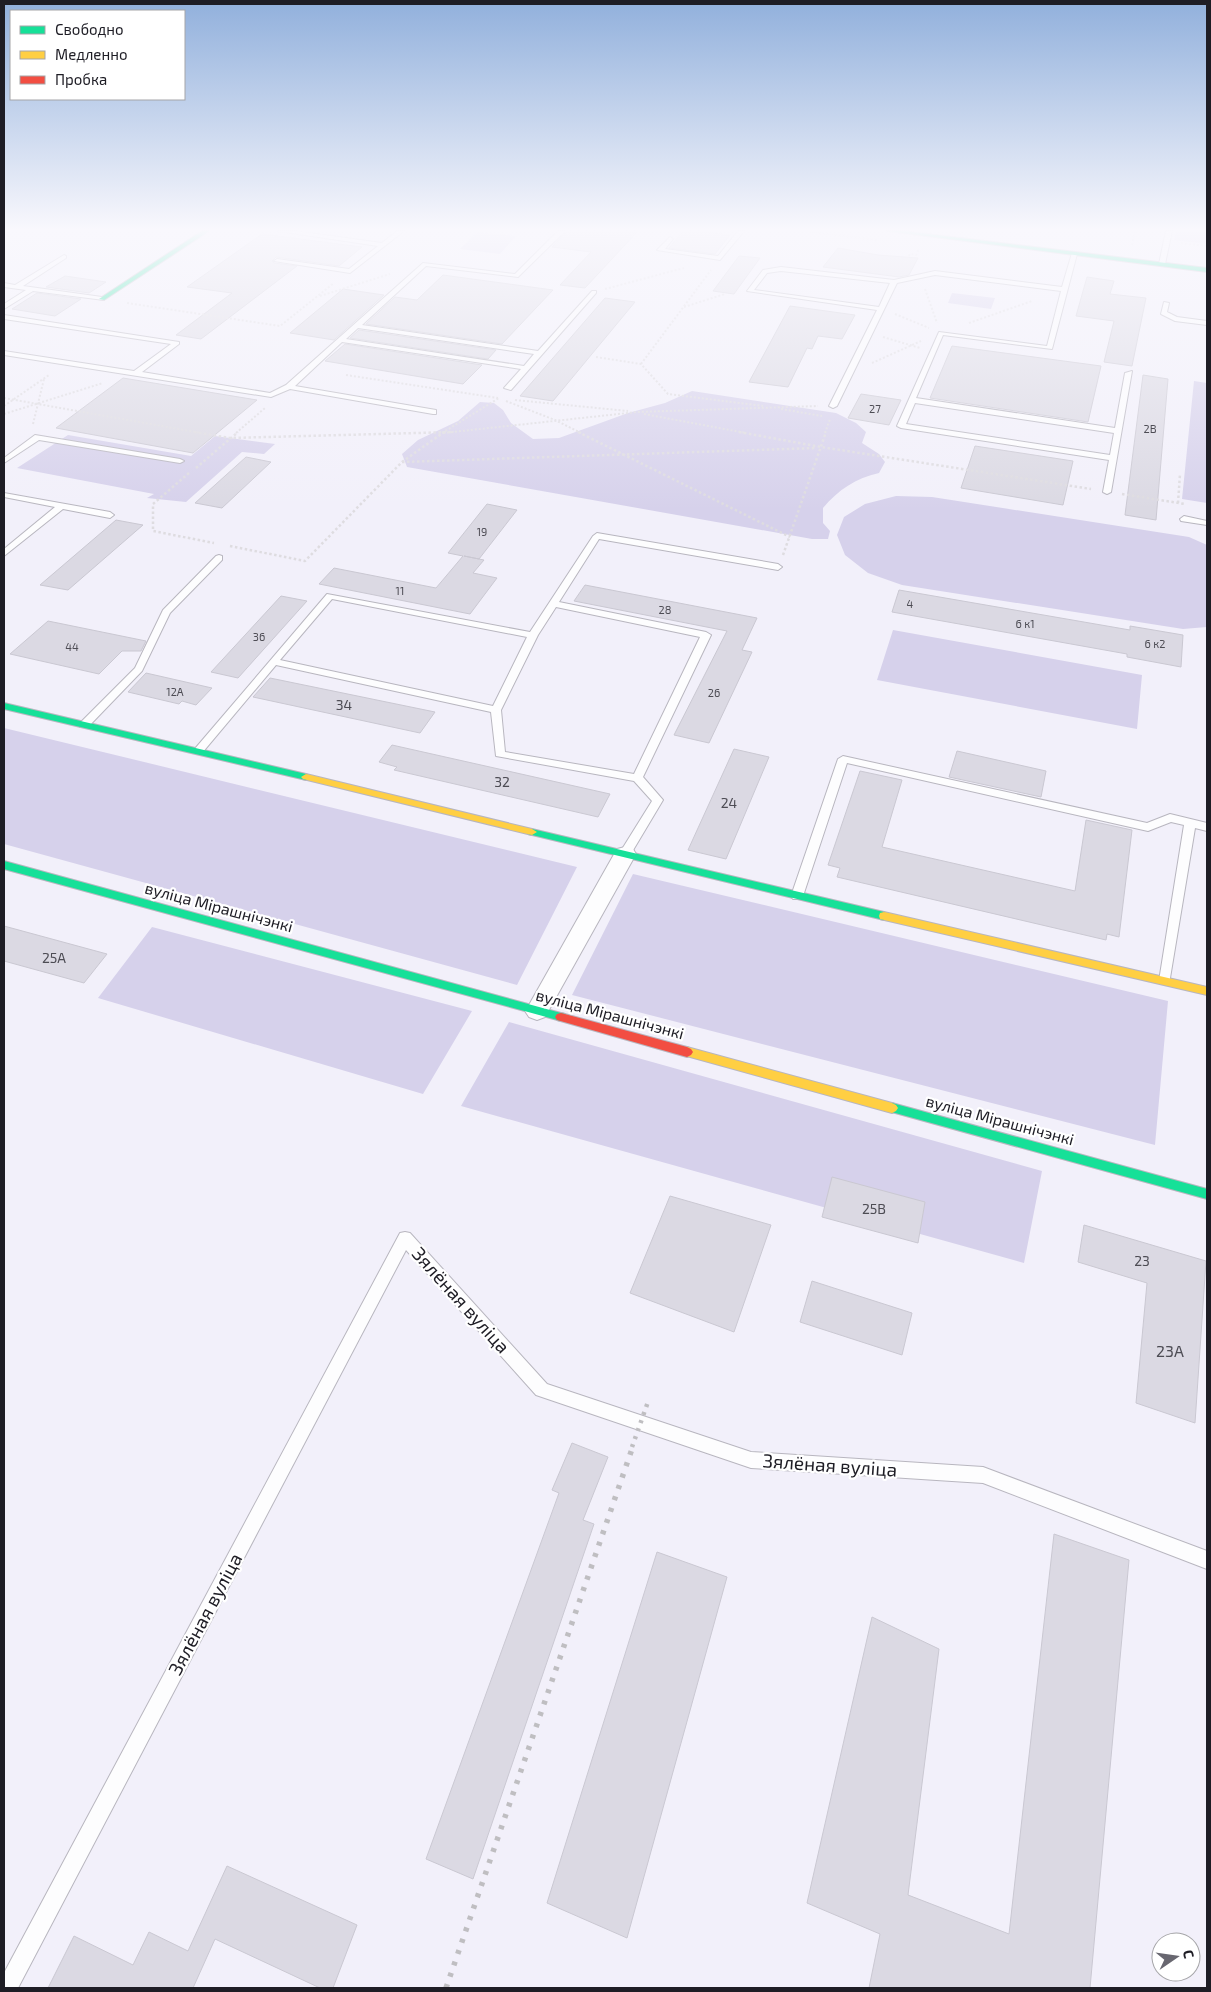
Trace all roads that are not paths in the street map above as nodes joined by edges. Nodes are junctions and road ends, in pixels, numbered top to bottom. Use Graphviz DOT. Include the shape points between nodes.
graph roads {
  1 [pos="50,324"];
  2 [pos="358,324"];
  3 [pos="565,324"];
  4 [pos="873,324"];
  5 [pos="1056,324"];
  6 [pos="356,326"];
  7 [pos="340,340"];
  8 [pos="850,346"];
  9 [pos="862,347"];
  10 [pos="4,353"];
  11 [pos="539,353"];
  12 [pos="526,368"];
  13 [pos="1129,373"];
  14 [pos="135,374"];
  15 [pos="288,387"];
  16 [pos="508,388"];
  17 [pos="912,400"];
  18 [pos="833,406"];
  19 [pos="433,412"];
  20 [pos="1118,431"];
  21 [pos="1113,458"];
  22 [pos="180,461"];
  23 [pos="4,462"];
  24 [pos="1107,492"];
  25 [pos="4,495"];
  26 [pos="61,506"];
  27 [pos="110,515"];
  28 [pos="1184,519"];
  29 [pos="1207,523"];
  30 [pos="4,553"];
  31 [pos="219,558"];
  32 [pos="778,567"];
  33 [pos="553,604"];
  34 [pos="533,635"];
  35 [pos="274,662"];
  36 [pos="4,706"];
  37 [pos="496,710"];
  38 [pos="84,725"];
  39 [pos="198,751"];
  40 [pos="637,778"];
  41 [pos="1190,822"];
  42 [pos="1207,826"];
  43 [pos="625,854"];
  44 [pos="4,865"];
  45 [pos="797,896"];
  46 [pos="1165,981"];
  47 [pos="1207,991"];
  48 [pos="537,1011"];
  49 [pos="1207,1194"];
  50 [pos="1207,1560"];
  51 [pos="7,1988"];
  1 -- 14 [label="lane" via="177,343"];
  2 -- 6 [label="lane"];
  3 -- 11 [label="lane"];
  4 -- 9 [label="lane"];
  5 -- 17 [label="lane" via="1050,348 941,333"];
  6 -- 7 [label="lane"];
  6 -- 11 [label="lane"];
  7 -- 12 [label="lane"];
  7 -- 15 [label="lane"];
  8 -- 9 [label="lane"];
  9 -- 18 [label="lane" via="846,372"];
  10 -- 14 [label="lane"];
  11 -- 12 [label="lane"];
  12 -- 16 [label="lane"];
  13 -- 20 [label="lane"];
  14 -- 15 [label="lane" via="271,395"];
  15 -- 19 [label="lane"];
  17 -- 20 [label="lane"];
  17 -- 21 [label="lane" via="901,426"];
  20 -- 21 [label="lane"];
  21 -- 24 [label="lane"];
  22 -- 23 [label="lane" via="38,437"];
  25 -- 26 [label="lane"];
  26 -- 27 [label="lane"];
  26 -- 30 [label="lane"];
  28 -- 29 [label="lane"];
  31 -- 38 [label="lane" via="166,612 139,669"];
  32 -- 33 [label="lane" via="597,536"];
  33 -- 34 [label="lane"];
  33 -- 40 [label="lane" via="706,635"];
  34 -- 35 [label="lane" via="330,596"];
  34 -- 37 [label="lane"];
  35 -- 37 [label="lane"];
  35 -- 39 [label="lane"];
  36 -- 38 [label="street"];
  37 -- 40 [label="lane" via="500,754"];
  38 -- 39 [label="street"];
  39 -- 43 [label="street"];
  40 -- 43 [label="lane" via="658,800"];
  41 -- 42 [label="lane"];
  41 -- 45 [label="lane" via="1170,818 1148,827 843,759"];
  41 -- 46 [label="lane"];
  43 -- 45 [label="street"];
  43 -- 48 [label="street"];
  44 -- 48 [label="street, вуліца Мірашнічэнкі"];
  45 -- 46 [label="street"];
  46 -- 47 [label="street"];
  48 -- 49 [label="street, вуліца Мірашнічэнкі"];
  50 -- 51 [label="lane, Зялёная вуліца" via="983,1475 751,1460 542,1390 405,1238"];
}
